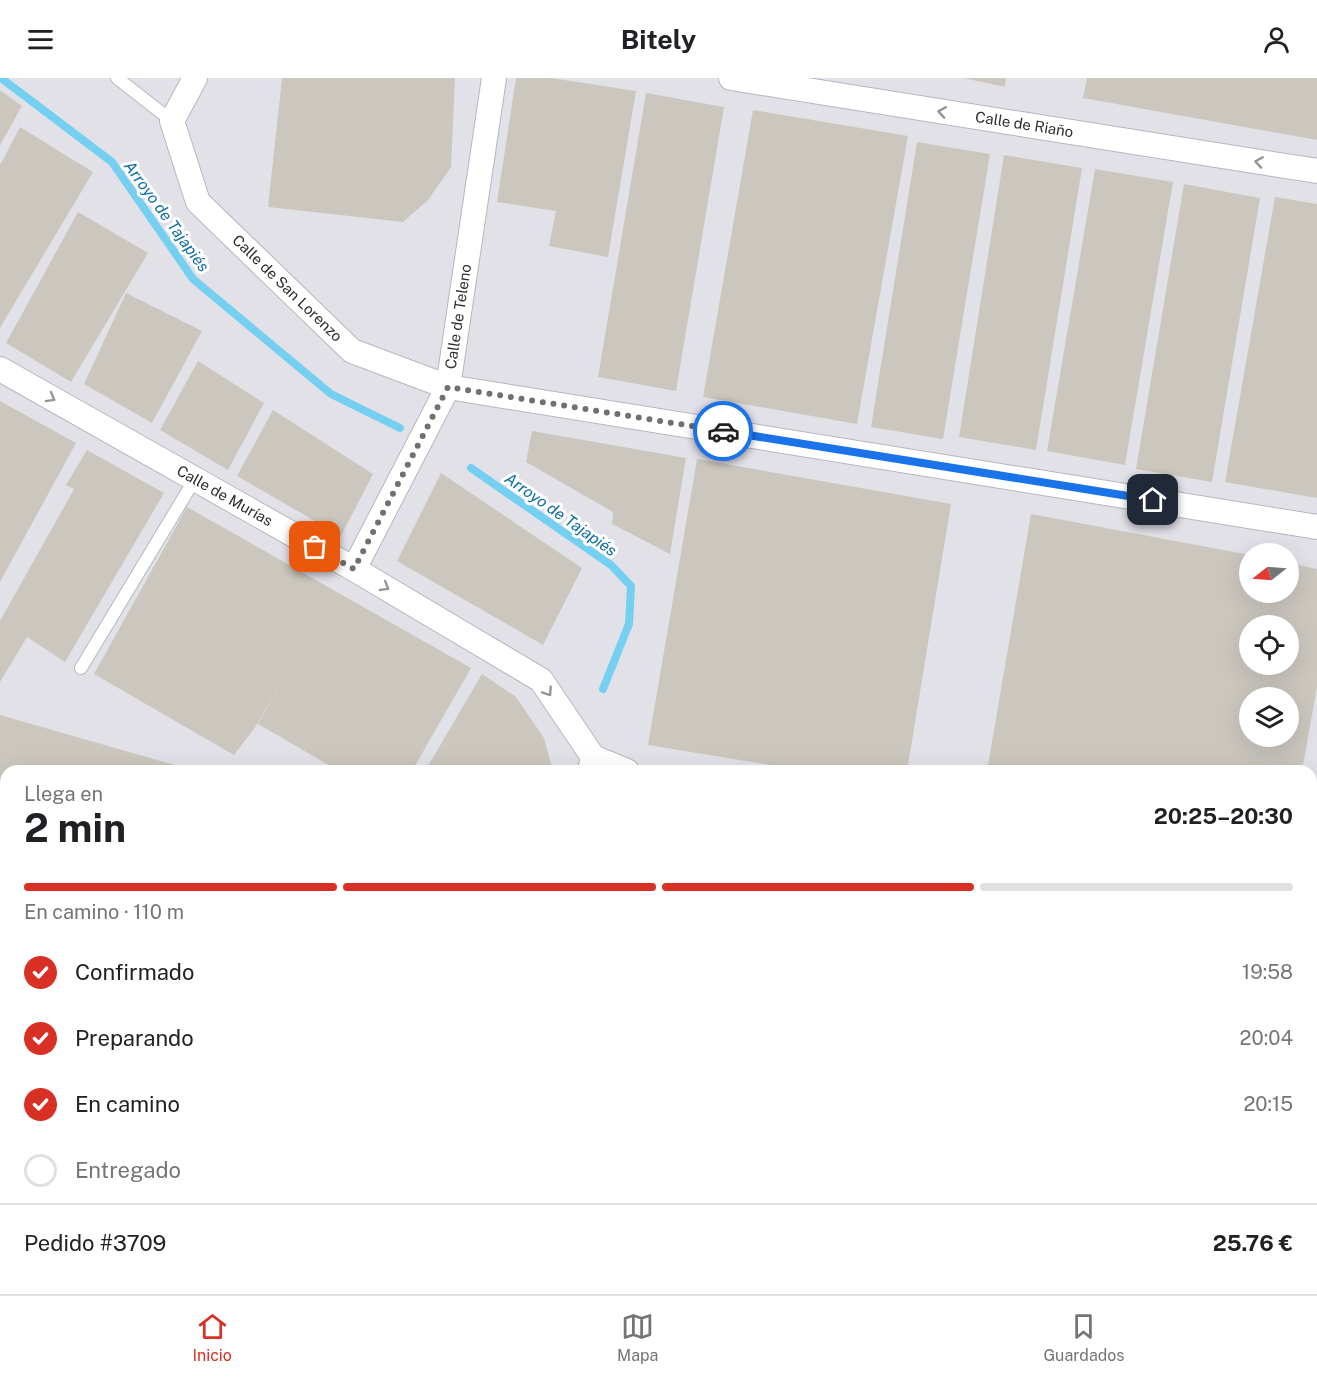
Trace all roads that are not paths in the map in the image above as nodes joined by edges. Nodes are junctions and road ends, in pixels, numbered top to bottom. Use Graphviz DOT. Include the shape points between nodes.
graph roads {
  1 [pos="117,78"];
  2 [pos="195,78"];
  3 [pos="494,78"];
  4 [pos="731,78"];
  5 [pos="172,121"];
  6 [pos="1317,171"];
  7 [pos="0,369"];
  8 [pos="448,387"];
  9 [pos="195,479"];
  10 [pos="1317,527"];
  11 [pos="354,569"];
  12 [pos="81,668"];
  13 [pos="592,764"];
  1 -- 5 [label="lane"];
  2 -- 5 [label="street"];
  3 -- 8 [label="street, Calle de Teleno"];
  6 -- 4 [label="street, Calle de Riaño, one-way"];
  5 -- 8 [label="street, Calle de San Lorenzo" via="198,202 352,351"];
  7 -- 9 [label="street, Calle de Murías, one-way"];
  8 -- 10 [label="street, Calle de San Lorenzo"];
  8 -- 11 [label="street, Calle de Teleno"];
  9 -- 11 [label="street, Calle de Murías"];
  9 -- 12 [label="lane"];
  11 -- 13 [label="street, Calle de Murías, one-way" via="541,680"];
}
